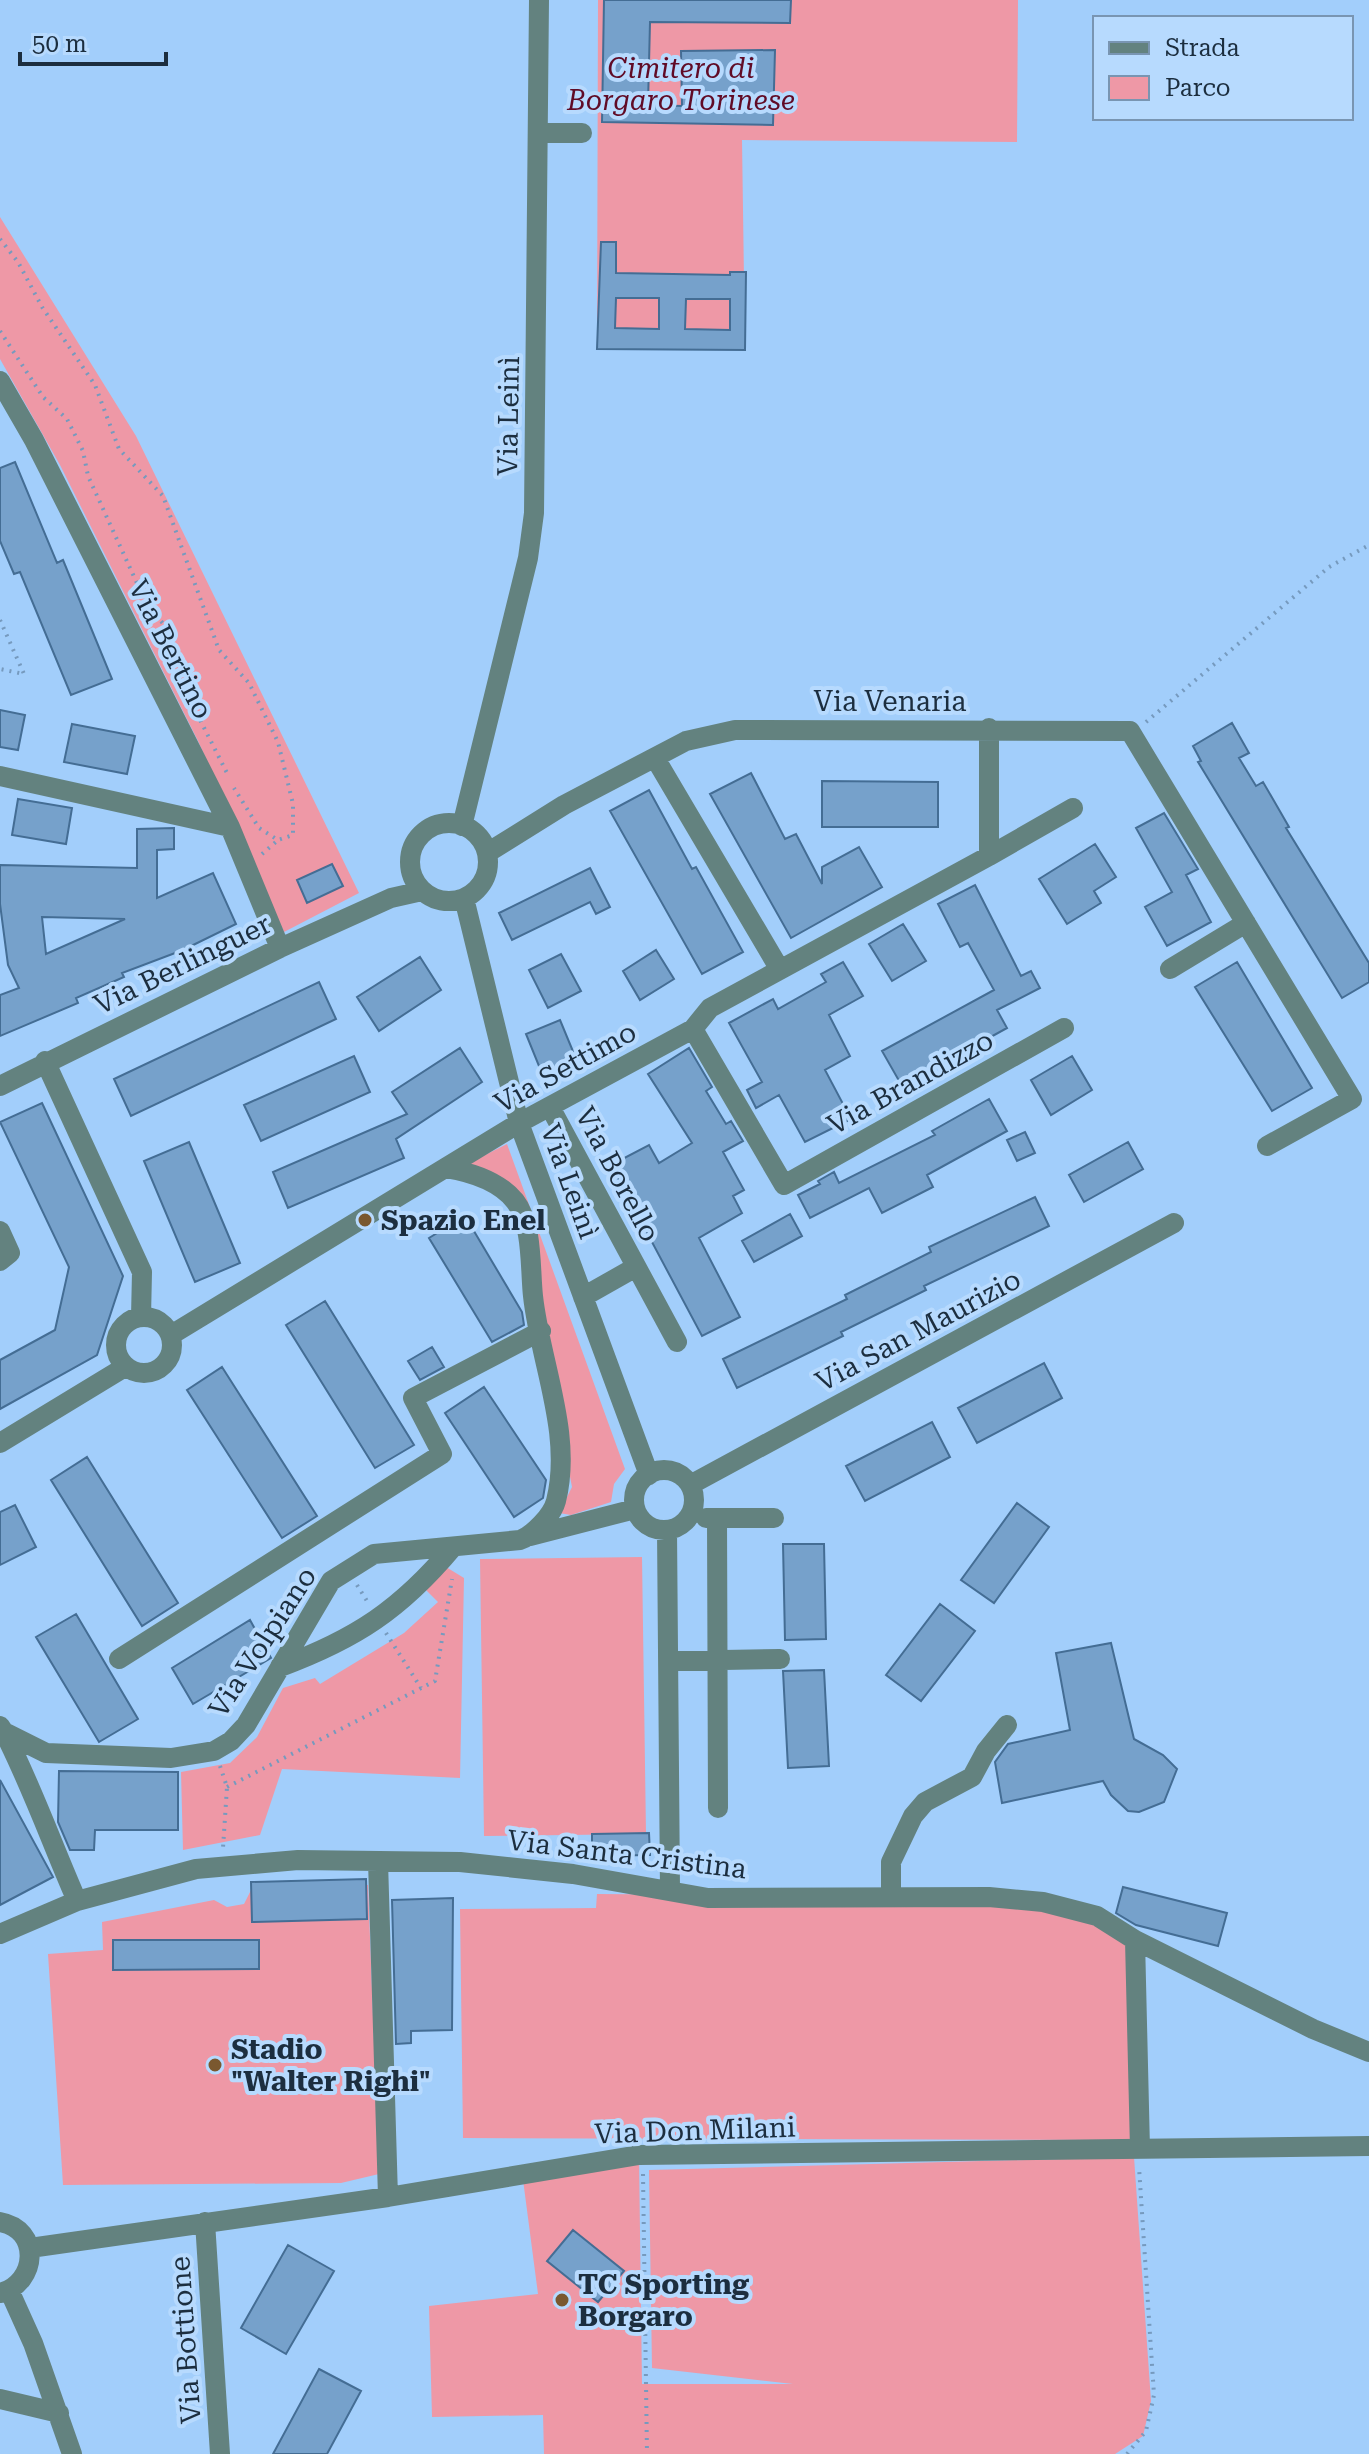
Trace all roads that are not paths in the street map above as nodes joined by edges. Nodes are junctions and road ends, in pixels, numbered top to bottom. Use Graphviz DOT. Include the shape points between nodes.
graph roads {
  1 [pos="539,0"];
  2 [pos="538,133"];
  3 [pos="582,133"];
  4 [pos="0,381"];
  5 [pos="989,728"];
  6 [pos="655,758"];
  7 [pos="0,776"];
  8 [pos="1073,808"];
  9 [pos="462,826"];
  10 [pos="230,827"];
  11 [pos="487,853"];
  12 [pos="989,856"];
  13 [pos="417,882"];
  14 [pos="464,898"];
  15 [pos="1246,923"];
  16 [pos="280,948"];
  17 [pos="779,968"];
  18 [pos="1170,969"];
  19 [pos="1064,1028"];
  20 [pos="693,1029"];
  21 [pos="45,1061"];
  22 [pos="0,1086"];
  23 [pos="550,1107"];
  24 [pos="519,1123"];
  25 [pos="1267,1146"];
  26 [pos="445,1168"];
  27 [pos="1174,1223"];
  28 [pos="0,1231"];
  29 [pos="0,1261"];
  30 [pos="636,1267"];
  31 [pos="583,1297"];
  32 [pos="141,1317"];
  33 [pos="541,1331"];
  34 [pos="171,1335"];
  35 [pos="677,1342"];
  36 [pos="125,1367"];
  37 [pos="0,1443"];
  38 [pos="649,1475"];
  39 [pos="690,1485"];
  40 [pos="635,1509"];
  41 [pos="691,1514"];
  42 [pos="717,1518"];
  43 [pos="774,1518"];
  44 [pos="667,1530"];
  45 [pos="530,1536"];
  46 [pos="458,1547"];
  47 [pos="119,1659"];
  48 [pos="780,1659"];
  49 [pos="669,1661"];
  50 [pos="718,1661"];
  51 [pos="280,1667"];
  52 [pos="1007,1725"];
  53 [pos="2,1729"];
  54 [pos="718,1808"];
  55 [pos="378,1861"];
  56 [pos="670,1891"];
  57 [pos="891,1897"];
  58 [pos="77,1901"];
  59 [pos="0,1934"];
  60 [pos="1135,1940"];
  61 [pos="1369,2052"];
  62 [pos="1369,2146"];
  63 [pos="1140,2149"];
  64 [pos="388,2197"];
  65 [pos="0,2222"];
  66 [pos="205,2222"];
  67 [pos="30,2248"];
  68 [pos="4,2292"];
  69 [pos="0,2399"];
  70 [pos="59,2413"];
  71 [pos="72,2454"];
  72 [pos="220,2454"];
  1 -- 2 [label="street, Via Leinì"];
  2 -- 3 [label="street"];
  2 -- 9 [label="street, Via Leinì" via="534,513 528,558"];
  4 -- 10 [label="street, Via Bertino"];
  5 -- 6 [label="street, Via Venaria" via="735,730 686,741"];
  5 -- 12 [label="street"];
  5 -- 15 [label="street, Via Venaria" via="1130,731"];
  6 -- 11 [label="street, Via Venaria"];
  6 -- 17 [label="street"];
  7 -- 10 [label="street"];
  8 -- 12 [label="street, Via Settimo"];
  9 -- 11 [label="street"];
  9 -- 13 [label="street" via="438,825 418,839 412,850"];
  10 -- 16 [label="street, Via Bertino"];
  11 -- 14 [label="street" via="481,885"];
  12 -- 17 [label="street, Via Settimo"];
  13 -- 14 [label="street" via="442,901"];
  13 -- 16 [label="street, Via Berlinguer"];
  14 -- 24 [label="street, Via Leinì"];
  15 -- 18 [label="street"];
  15 -- 25 [label="street" via="1352,1099"];
  16 -- 21 [label="street, Via Berlinguer"];
  17 -- 20 [label="street, Via Settimo" via="710,1008"];
  19 -- 20 [label="street, Via Brandizzo" via="784,1185"];
  20 -- 23 [label="street, Via Settimo"];
  21 -- 22 [label="street, Via Berlinguer"];
  21 -- 32 [label="street" via="142,1272"];
  23 -- 24 [label="street, Via Settimo"];
  23 -- 30 [label="street, Via Borello"];
  24 -- 26 [label="street, Via Settimo"];
  24 -- 31 [label="street, Via Leinì"];
  26 -- 33 [label="street" via="475,1173 517,1203 533,1257 533,1297"];
  26 -- 34 [label="street, Via Settimo"];
  27 -- 39 [label="street, Via San Maurizio"];
  28 -- 29 [label="street" via="10,1253"];
  30 -- 31 [label="street, Via Borello"];
  30 -- 35 [label="street, Via Borello"];
  31 -- 38 [label="street, Via Leinì"];
  32 -- 34 [label="street" via="159,1321"];
  32 -- 36 [label="street" via="118,1332 116,1351"];
  33 -- 45 [label="street" via="561,1469 555,1505"];
  33 -- 47 [label="street" via="413,1398 442,1454"];
  34 -- 36 [label="street" via="171,1354 160,1369 142,1374"];
  36 -- 37 [label="street"];
  38 -- 39 [label="street" via="667,1470"];
  38 -- 40 [label="street" via="636,1489"];
  39 -- 41 [label="street"];
  40 -- 44 [label="street" via="647,1525"];
  40 -- 45 [label="street, Via Volpiano"];
  41 -- 42 [label="street"];
  41 -- 44 [label="street"];
  42 -- 43 [label="street"];
  42 -- 50 [label="street"];
  44 -- 49 [label="street"];
  45 -- 46 [label="street, Via Volpiano"];
  46 -- 51 [label="street" via="374,1624"];
  46 -- 51 [label="street, Via Volpiano" via="374,1554 351,1564 331,1581"];
  48 -- 50 [label="street"];
  49 -- 50 [label="street"];
  49 -- 56 [label="street"];
  50 -- 54 [label="street"];
  51 -- 53 [label="street, Via Volpiano" via="246,1725 214,1751 171,1758 46,1753"];
  52 -- 57 [label="street" via="972,1777 925,1802 913,1816 891,1862"];
  53 -- 58 [label="street" via="36,1795"];
  55 -- 56 [label="street, Via Santa Cristina" via="460,1862"];
  55 -- 58 [label="street, Via Santa Cristina" via="298,1860 196,1869"];
  55 -- 64 [label="street"];
  56 -- 57 [label="street, Via Santa Cristina" via="708,1898"];
  57 -- 60 [label="street, Via Santa Cristina" via="1043,1902 1097,1916"];
  58 -- 59 [label="street, Via Santa Cristina"];
  60 -- 61 [label="street, Via Santa Cristina"];
  60 -- 63 [label="street"];
  62 -- 63 [label="street, Via Don Milani"];
  63 -- 64 [label="street, Via Don Milani" via="643,2155"];
  64 -- 66 [label="street, Via Don Milani"];
  65 -- 67 [label="street" via="22,2233"];
  66 -- 67 [label="street, Via Don Milani"];
  66 -- 72 [label="street, Via Bottione"];
  67 -- 68 [label="street" via="27,2273"];
  68 -- 70 [label="street"];
  69 -- 70 [label="street"];
  70 -- 71 [label="street"];
}
